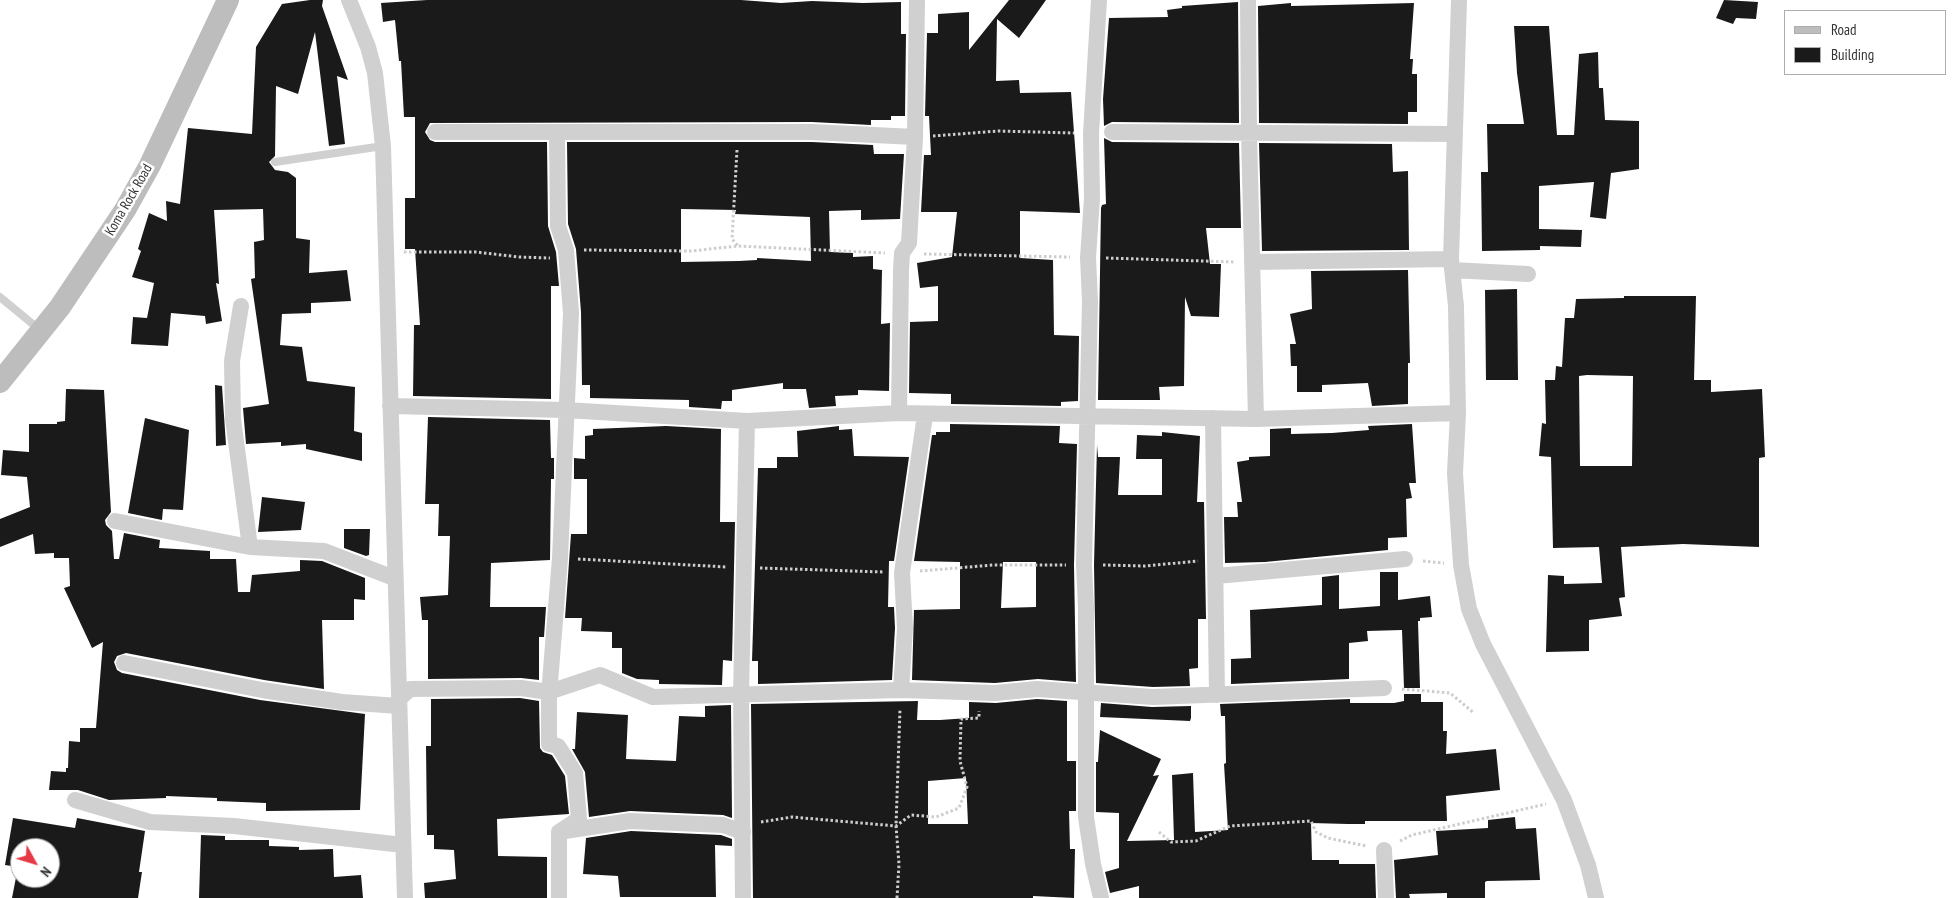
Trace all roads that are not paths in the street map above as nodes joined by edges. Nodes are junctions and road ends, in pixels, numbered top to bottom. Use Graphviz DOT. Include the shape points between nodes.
graph roads {
  1 [pos="228,0"];
  2 [pos="349,0"];
  3 [pos="917,0"];
  4 [pos="1099,0"];
  5 [pos="1248,0"];
  6 [pos="1459,0"];
  7 [pos="434,132"];
  8 [pos="557,132"];
  9 [pos="1112,132"];
  10 [pos="1249,133"];
  11 [pos="1455,134"];
  12 [pos="915,137"];
  13 [pos="383,146"];
  14 [pos="275,162"];
  15 [pos="1252,262"];
  16 [pos="1452,265"];
  17 [pos="1528,274"];
  18 [pos="0,297"];
  19 [pos="242,306"];
  20 [pos="42,331"];
  21 [pos="0,382"];
  22 [pos="390,406"];
  23 [pos="566,410"];
  24 [pos="898,413"];
  25 [pos="1458,413"];
  26 [pos="925,414"];
  27 [pos="1086,417"];
  28 [pos="1214,418"];
  29 [pos="1256,419"];
  30 [pos="747,421"];
  31 [pos="115,521"];
  32 [pos="250,547"];
  33 [pos="1405,559"];
  34 [pos="1216,576"];
  35 [pos="394,578"];
  36 [pos="124,664"];
  37 [pos="1384,688"];
  38 [pos="900,690"];
  39 [pos="549,692"];
  40 [pos="1085,692"];
  41 [pos="741,695"];
  42 [pos="1217,695"];
  43 [pos="399,702"];
  44 [pos="75,800"];
  45 [pos="559,832"];
  46 [pos="743,832"];
  47 [pos="403,845"];
  48 [pos="1384,850"];
  49 [pos="405,898"];
  50 [pos="559,898"];
  51 [pos="743,898"];
  52 [pos="1101,898"];
  53 [pos="1386,898"];
  54 [pos="1596,898"];
  1 -- 20 [label="main road, Koma Rock Road" via="150,166 95,257"];
  2 -- 13 [label="street" via="375,73"];
  3 -- 12 [label="street"];
  4 -- 27 [label="street" via="1091,134"];
  5 -- 10 [label="street"];
  6 -- 11 [label="street"];
  7 -- 8 [label="street"];
  8 -- 12 [label="street" via="812,132"];
  8 -- 23 [label="street" via="558,226 566,250 571,313"];
  9 -- 10 [label="street"];
  10 -- 11 [label="street"];
  10 -- 15 [label="street"];
  11 -- 16 [label="street"];
  12 -- 24 [label="street" via="909,243 902,253"];
  13 -- 14 [label="lane"];
  13 -- 22 [label="street"];
  15 -- 16 [label="street"];
  15 -- 29 [label="street"];
  16 -- 17 [label="street"];
  16 -- 25 [label="street"];
  18 -- 20 [label="lane"];
  19 -- 32 [label="street" via="232,361 233,419"];
  20 -- 21 [label="main road, Koma Rock Road"];
  22 -- 23 [label="street"];
  22 -- 35 [label="street" via="395,509"];
  23 -- 30 [label="street"];
  23 -- 39 [label="street" via="560,558"];
  24 -- 26 [label="street"];
  24 -- 30 [label="street"];
  25 -- 29 [label="street"];
  25 -- 54 [label="street" via="1455,473 1461,565 1469,609 1483,644 1564,800 1585,856"];
  26 -- 27 [label="street"];
  26 -- 38 [label="street" via="902,573 905,628"];
  27 -- 28 [label="street"];
  27 -- 40 [label="street"];
  28 -- 29 [label="street"];
  28 -- 34 [label="street"];
  30 -- 41 [label="street"];
  31 -- 32 [label="street"];
  32 -- 35 [label="street" via="324,551"];
  33 -- 34 [label="street"];
  34 -- 42 [label="street"];
  35 -- 43 [label="street"];
  36 -- 43 [label="street" via="342,702"];
  37 -- 42 [label="street"];
  38 -- 40 [label="street"];
  38 -- 41 [label="street"];
  39 -- 41 [label="street" via="600,675 653,697"];
  39 -- 43 [label="street" via="521,688 410,690"];
  39 -- 45 [label="street" via="549,744 558,746 575,773 579,818"];
  40 -- 42 [label="street" via="1154,697"];
  40 -- 52 [label="street" via="1086,817"];
  41 -- 46 [label="street"];
  43 -- 47 [label="street"];
  44 -- 47 [label="street" via="150,822 234,826"];
  45 -- 46 [label="street" via="630,820 723,825"];
  45 -- 50 [label="street"];
  46 -- 51 [label="street"];
  47 -- 49 [label="street"];
  48 -- 53 [label="street"];
}
